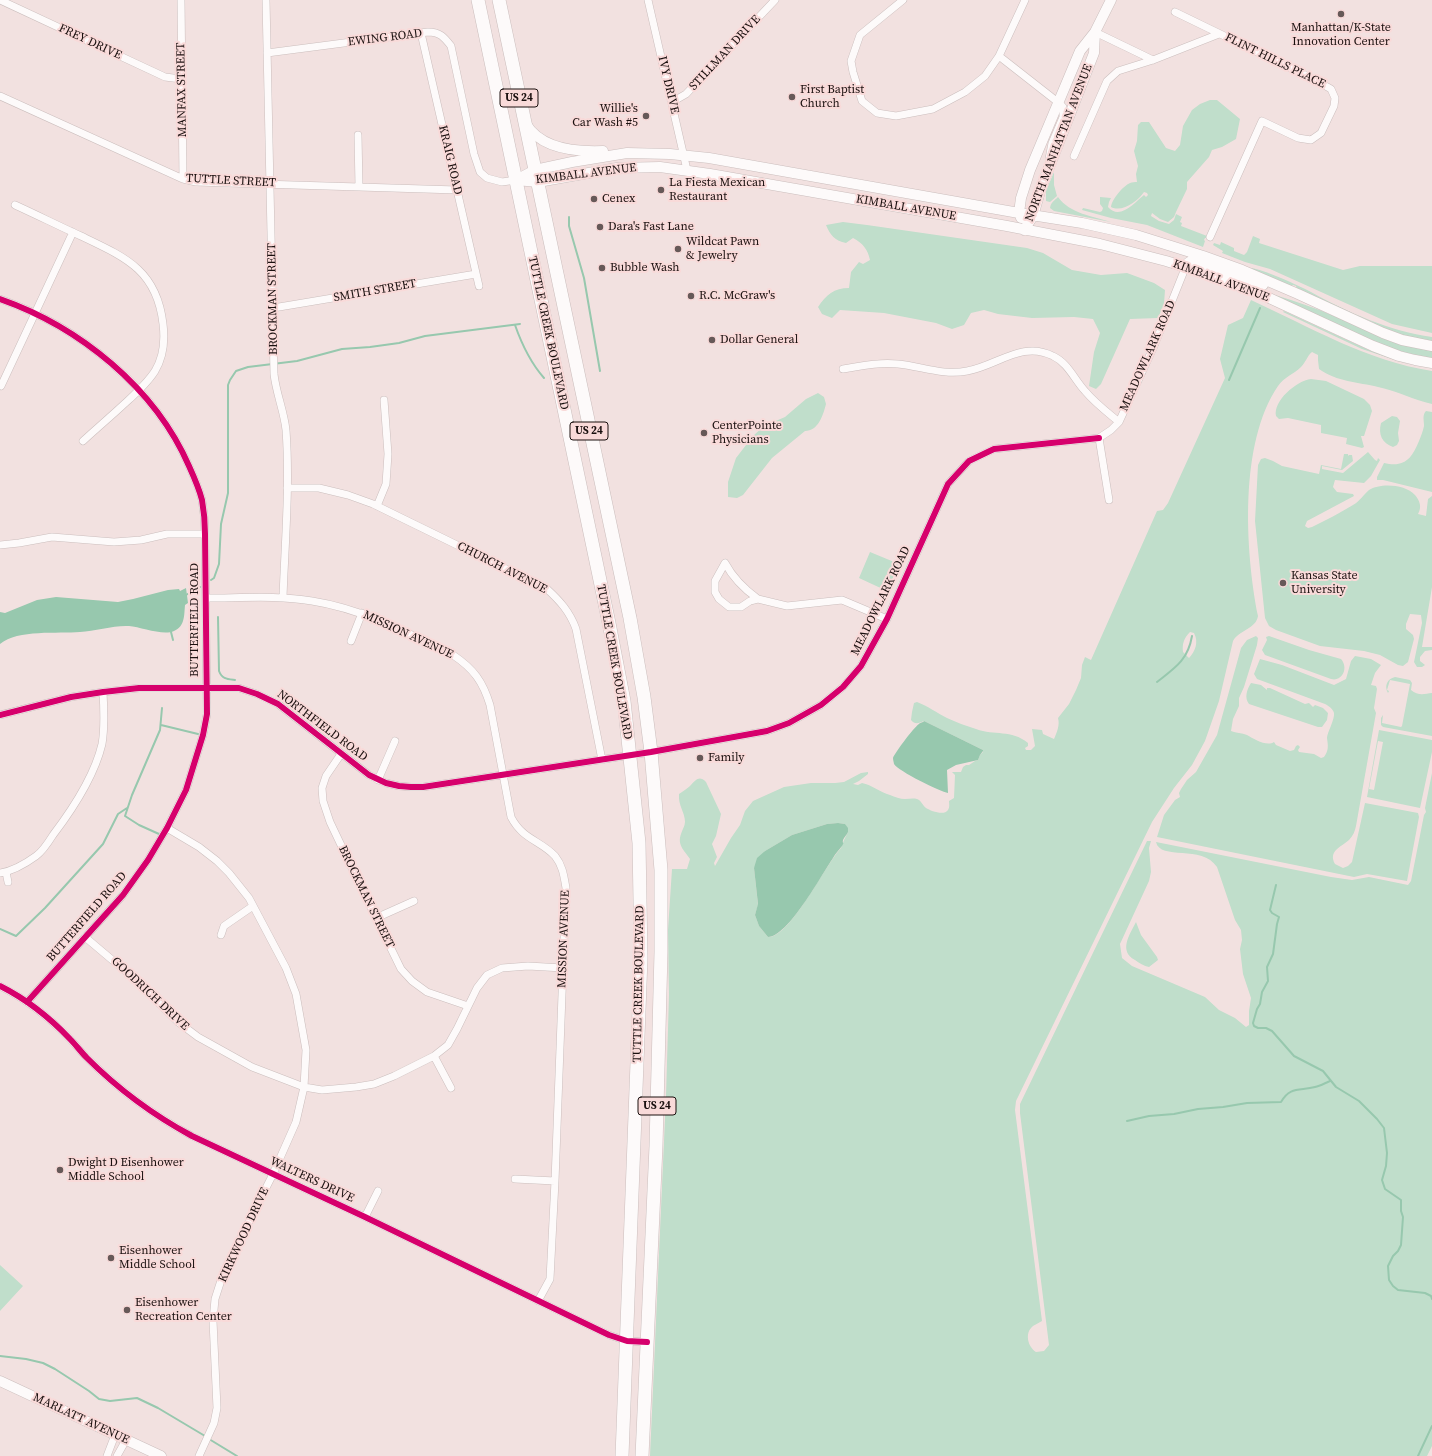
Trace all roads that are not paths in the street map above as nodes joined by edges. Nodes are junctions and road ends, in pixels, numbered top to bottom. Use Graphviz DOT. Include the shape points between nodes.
graph roads {
  1 [pos="0,0"];
  2 [pos="181,0"];
  3 [pos="266,0"];
  4 [pos="478,0"];
  5 [pos="499,0"];
  6 [pos="648,0"];
  7 [pos="775,0"];
  8 [pos="903,0"];
  9 [pos="1025,0"];
  10 [pos="1111,0"];
  11 [pos="1175,12"];
  12 [pos="1095,32"];
  13 [pos="421,33"];
  14 [pos="1219,34"];
  15 [pos="267,53"];
  16 [pos="999,56"];
  17 [pos="1153,60"];
  18 [pos="181,79"];
  19 [pos="0,96"];
  20 [pos="672,102"];
  21 [pos="1059,102"];
  22 [pos="524,120"];
  23 [pos="358,135"];
  24 [pos="627,153"];
  25 [pos="682,155"];
  26 [pos="1074,156"];
  27 [pos="687,170"];
  28 [pos="1047,173"];
  29 [pos="536,176"];
  30 [pos="183,180"];
  31 [pos="516,180"];
  32 [pos="271,184"];
  33 [pos="359,187"];
  34 [pos="457,190"];
  35 [pos="15,205"];
  36 [pos="1019,213"];
  37 [pos="1033,216"];
  38 [pos="1024,230"];
  39 [pos="72,232"];
  40 [pos="1210,237"];
  41 [pos="1186,266"];
  42 [pos="476,274"];
  43 [pos="479,286"];
  44 [pos="1298,294"];
  45 [pos="0,299"];
  46 [pos="273,308"];
  47 [pos="35,313"];
  48 [pos="1432,346"];
  49 [pos="1432,362"];
  50 [pos="843,369"];
  51 [pos="1,386"];
  52 [pos="139,391"];
  53 [pos="384,400"];
  54 [pos="1119,422"];
  55 [pos="1099,438"];
  56 [pos="83,441"];
  57 [pos="287,488"];
  58 [pos="1109,500"];
  59 [pos="377,506"];
  60 [pos="205,534"];
  61 [pos="0,545"];
  62 [pos="283,597"];
  63 [pos="206,598"];
  64 [pos="758,599"];
  65 [pos="362,613"];
  66 [pos="887,619"];
  67 [pos="351,641"];
  68 [pos="207,688"];
  69 [pos="103,692"];
  70 [pos="0,715"];
  71 [pos="395,741"];
  72 [pos="651,752"];
  73 [pos="342,754"];
  74 [pos="630,756"];
  75 [pos="602,760"];
  76 [pos="502,775"];
  77 [pos="378,780"];
  78 [pos="167,828"];
  79 [pos="3,873"];
  80 [pos="8,882"];
  81 [pos="414,901"];
  82 [pos="253,906"];
  83 [pos="376,918"];
  84 [pos="221,935"];
  85 [pos="85,936"];
  86 [pos="563,968"];
  87 [pos="0,986"];
  88 [pos="27,1002"];
  89 [pos="468,1006"];
  90 [pos="434,1056"];
  91 [pos="304,1087"];
  92 [pos="451,1088"];
  93 [pos="273,1174"];
  94 [pos="516,1179"];
  95 [pos="556,1181"];
  96 [pos="378,1191"];
  97 [pos="365,1217"];
  98 [pos="538,1300"];
  99 [pos="627,1341"];
  100 [pos="647,1342"];
  101 [pos="0,1381"];
  102 [pos="115,1435"];
  103 [pos="126,1440"];
  104 [pos="107,1456"];
  105 [pos="117,1456"];
  106 [pos="162,1456"];
  107 [pos="199,1456"];
  108 [pos="622,1456"];
  109 [pos="642,1456"];
  1 -- 18 [label="street, FREY DRIVE" via="165,77"];
  2 -- 18 [label="street, MANFAX STREET"];
  3 -- 15 [label="street, BROCKMAN STREET"];
  4 -- 31 [label="highway, TUTTLE CREEK BOULEVARD / US 24"];
  5 -- 22 [label="highway, TUTTLE CREEK BOULEVARD / US 24"];
  6 -- 20 [label="street, IVY DRIVE"];
  7 -- 20 [label="street, STILLMAN DRIVE" via="686,94"];
  8 -- 16 [label="street" via="860,35 851,61 862,101 877,113 896,116 933,109 966,92 985,76"];
  9 -- 16 [label="street"];
  10 -- 12 [label="main road, NORTH MANHATTAN AVENUE"];
  11 -- 14 [label="street, FLINT HILLS PLACE"];
  12 -- 17 [label="street"];
  12 -- 21 [label="main road, NORTH MANHATTAN AVENUE" via="1080,51"];
  12 -- 28 [label="main road, NORTH MANHATTAN AVENUE" via="1094,53"];
  13 -- 15 [label="street, EWING ROAD"];
  13 -- 31 [label="street, EWING ROAD" via="435,32 442,35 451,46 480,172 487,178 502,182"];
  13 -- 34 [label="street, KRAIG ROAD"];
  14 -- 17 [label="street, FLINT HILLS PLACE"];
  14 -- 40 [label="street, FLINT HILLS PLACE" via="1313,79 1331,89 1335,98 1334,106 1321,133 1311,140 1298,138 1262,121"];
  15 -- 32 [label="street, BROCKMAN STREET"];
  16 -- 21 [label="street"];
  17 -- 26 [label="street, FLINT HILLS PLACE" via="1118,71 1107,81"];
  18 -- 30 [label="street, MANFAX STREET"];
  19 -- 30 [label="street, TUTTLE STREET"];
  20 -- 25 [label="street, IVY DRIVE"];
  21 -- 28 [label="street" via="1063,108 1063,117 1052,143"];
  21 -- 36 [label="main road, NORTH MANHATTAN AVENUE" via="1030,170"];
  22 -- 24 [label="main road" via="539,138 551,144 578,151 611,150"];
  22 -- 29 [label="highway, TUTTLE CREEK BOULEVARD / US 24"];
  23 -- 33 [label="street"];
  24 -- 25 [label="main road, KIMBALL AVENUE"];
  24 -- 29 [label="main road, KIMBALL AVENUE" via="572,162"];
  25 -- 27 [label="street, IVY DRIVE"];
  25 -- 36 [label="main road, KIMBALL AVENUE"];
  27 -- 29 [label="main road, KIMBALL AVENUE" via="653,167 617,168"];
  27 -- 38 [label="main road, KIMBALL AVENUE"];
  28 -- 37 [label="main road, NORTH MANHATTAN AVENUE"];
  29 -- 31 [label="main road, KIMBALL AVENUE"];
  29 -- 72 [label="highway, TUTTLE CREEK BOULEVARD / US 24" via="630,618"];
  30 -- 32 [label="street, TUTTLE STREET"];
  31 -- 74 [label="highway, TUTTLE CREEK BOULEVARD / US 24" via="609,623 624,701"];
  32 -- 33 [label="street, TUTTLE STREET"];
  32 -- 46 [label="street, BROCKMAN STREET"];
  33 -- 34 [label="street, TUTTLE STREET"];
  34 -- 42 [label="street, KRAIG ROAD"];
  35 -- 39 [label="street"];
  36 -- 37 [label="main road, KIMBALL AVENUE"];
  36 -- 38 [label="main road, NORTH MANHATTAN AVENUE"];
  37 -- 38 [label="main road, NORTH MANHATTAN AVENUE"];
  37 -- 44 [label="main road, KIMBALL AVENUE" via="1082,223 1142,237 1220,262"];
  38 -- 41 [label="main road, KIMBALL AVENUE" via="1134,252"];
  39 -- 47 [label="street"];
  39 -- 52 [label="street" via="114,252 135,266 146,277 159,301 164,347 155,371"];
  41 -- 44 [label="main road" via="1191,261 1196,262 1248,281"];
  41 -- 49 [label="main road, KIMBALL AVENUE" via="1254,291 1373,346 1399,356"];
  41 -- 54 [label="street, MEADOWLARK ROAD" via="1154,346"];
  42 -- 43 [label="street, KRAIG ROAD"];
  42 -- 46 [label="street, SMITH STREET"];
  44 -- 48 [label="main road, KIMBALL AVENUE" via="1383,333"];
  45 -- 47 [label="street, BUTTERFIELD ROAD"];
  46 -- 57 [label="street, BROCKMAN STREET" via="274,374 285,424"];
  47 -- 51 [label="street"];
  47 -- 52 [label="street, BUTTERFIELD ROAD" via="98,352"];
  50 -- 54 [label="street" via="881,363 952,373 964,372 981,368 1022,351 1038,351 1061,360 1097,404"];
  52 -- 56 [label="street"];
  52 -- 60 [label="street, BUTTERFIELD ROAD" via="181,448 200,494 205,516"];
  53 -- 59 [label="street" via="387,476"];
  54 -- 55 [label="street, MEADOWLARK ROAD"];
  55 -- 58 [label="street"];
  55 -- 66 [label="street, MEADOWLARK ROAD" via="994,449 969,461 948,484"];
  57 -- 59 [label="street, CHURCH AVENUE" via="319,488"];
  57 -- 62 [label="street, BROCKMAN STREET"];
  59 -- 75 [label="street, CHURCH AVENUE" via="535,582 565,607 576,630"];
  60 -- 61 [label="street" via="167,534 141,540 114,542 52,537"];
  60 -- 63 [label="street, BUTTERFIELD ROAD"];
  62 -- 63 [label="street, MISSION AVENUE"];
  62 -- 65 [label="street, MISSION AVENUE" via="318,602"];
  63 -- 68 [label="street, BUTTERFIELD ROAD"];
  64 -- 64 [label="street" via="741,607 729,607 718,599 715,592 716,581 725,563 738,583"];
  64 -- 66 [label="street" via="787,606 842,600"];
  65 -- 67 [label="street"];
  65 -- 76 [label="street, MISSION AVENUE" via="454,655 475,674 485,688 490,705"];
  66 -- 72 [label="street, MEADOWLARK ROAD" via="861,666 843,687 815,709 790,723 767,731"];
  68 -- 69 [label="street, NORTHFIELD ROAD" via="139,688"];
  68 -- 73 [label="street, NORTHFIELD ROAD" via="240,688 265,697 278,704"];
  68 -- 78 [label="street, BUTTERFIELD ROAD" via="207,714 198,751 186,790"];
  69 -- 70 [label="street, NORTHFIELD ROAD" via="71,697"];
  69 -- 79 [label="street" via="102,744 88,780 59,828 37,856"];
  71 -- 77 [label="street"];
  72 -- 74 [label="street, MEADOWLARK ROAD"];
  72 -- 100 [label="highway, TUTTLE CREEK BOULEVARD / US 24" via="661,870 661,952"];
  73 -- 77 [label="street, NORTHFIELD ROAD"];
  73 -- 83 [label="street, BROCKMAN STREET" via="326,776 322,788 323,801 330,822"];
  74 -- 75 [label="street, NORTHFIELD ROAD"];
  74 -- 99 [label="highway, TUTTLE CREEK BOULEVARD / US 24" via="639,844 641,958"];
  75 -- 76 [label="street, NORTHFIELD ROAD"];
  76 -- 77 [label="street, NORTHFIELD ROAD" via="411,787"];
  76 -- 86 [label="street, MISSION AVENUE" via="509,810 515,825 554,856 564,874 566,888"];
  78 -- 82 [label="street, KIRKWOOD DRIVE" via="217,861 245,892"];
  78 -- 85 [label="street, BUTTERFIELD ROAD" via="136,878"];
  79 -- 80 [label="street"];
  81 -- 83 [label="street"];
  82 -- 84 [label="street" via="224,926"];
  82 -- 91 [label="street, KIRKWOOD DRIVE" via="286,968 296,994 306,1050"];
  83 -- 89 [label="street, BROCKMAN STREET" via="401,969 412,981 427,992"];
  85 -- 88 [label="street, BUTTERFIELD ROAD"];
  85 -- 91 [label="street, GOODRICH DRIVE" via="178,1022 198,1037 252,1067"];
  86 -- 89 [label="street, GOODRICH DRIVE" via="502,968 487,975"];
  86 -- 95 [label="street, MISSION AVENUE"];
  87 -- 88 [label="street, WALTERS DRIVE"];
  88 -- 93 [label="street, WALTERS DRIVE" via="70,1039 120,1088 148,1110 192,1136"];
  89 -- 90 [label="street, GOODRICH DRIVE" via="448,1045"];
  90 -- 91 [label="street, GOODRICH DRIVE" via="374,1084 322,1090"];
  90 -- 92 [label="street"];
  91 -- 93 [label="street, KIRKWOOD DRIVE" via="296,1122"];
  93 -- 97 [label="street, WALTERS DRIVE"];
  93 -- 107 [label="street, KIRKWOOD DRIVE" via="224,1271 215,1299 212,1321 217,1408 214,1423"];
  94 -- 95 [label="street"];
  95 -- 98 [label="street, MISSION AVENUE" via="550,1279"];
  96 -- 97 [label="street"];
  97 -- 98 [label="street, WALTERS DRIVE"];
  98 -- 99 [label="street, WALTERS DRIVE" via="609,1335"];
  99 -- 100 [label="street, WALTERS DRIVE"];
  99 -- 108 [label="highway, TUTTLE CREEK BOULEVARD / US 24"];
  100 -- 109 [label="highway, TUTTLE CREEK BOULEVARD / US 24"];
  101 -- 102 [label="main road, MARLATT AVENUE"];
  102 -- 103 [label="main road, MARLATT AVENUE"];
  102 -- 104 [label="street"];
  103 -- 105 [label="street"];
  103 -- 106 [label="main road, MARLATT AVENUE"];
}
